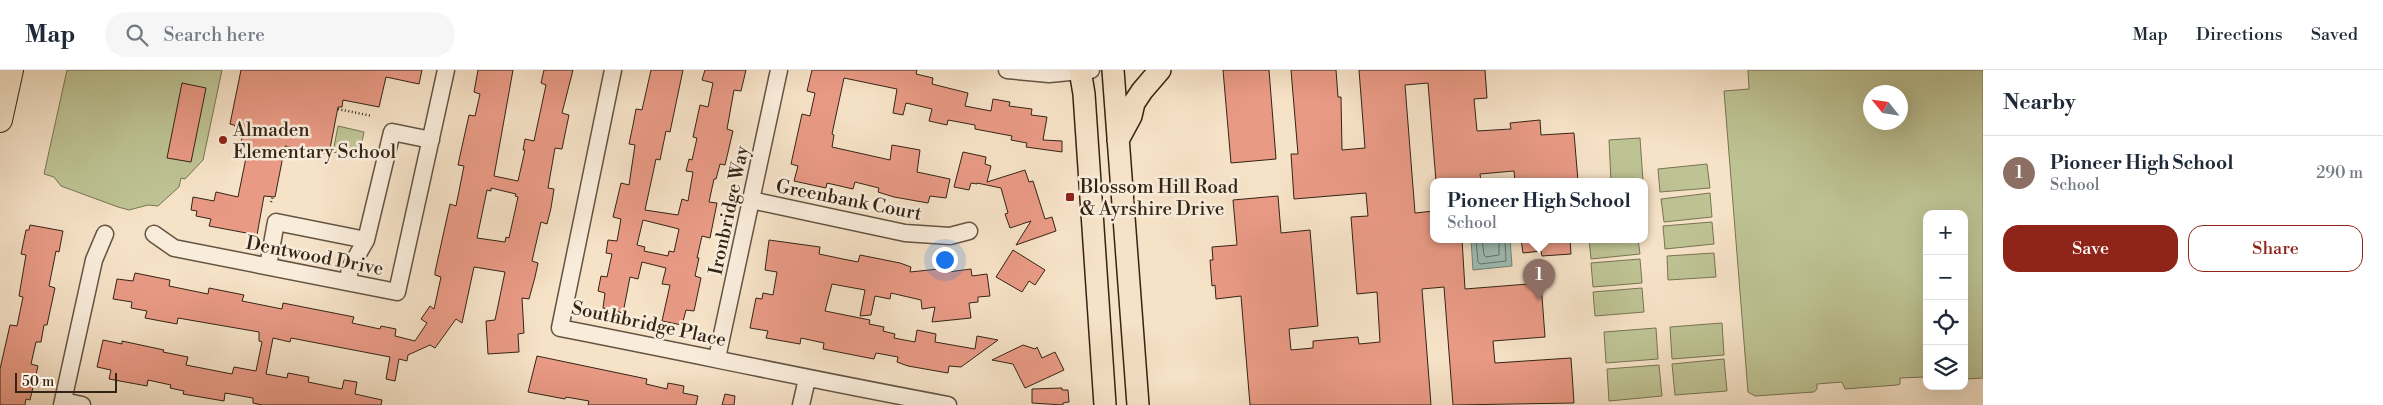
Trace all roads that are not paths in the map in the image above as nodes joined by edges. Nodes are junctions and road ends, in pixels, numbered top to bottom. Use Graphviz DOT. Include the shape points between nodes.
graph roads {
  1 [pos="11,70"];
  2 [pos="446,70"];
  3 [pos="613,70"];
  4 [pos="779,70"];
  5 [pos="1007,70"];
  6 [pos="1084,70"];
  7 [pos="1113,70"];
  8 [pos="1160,70"];
  9 [pos="0,120"];
  10 [pos="431,140"];
  11 [pos="1118,140"];
  12 [pos="751,200"];
  13 [pos="969,231"];
  14 [pos="105,234"];
  15 [pos="154,234"];
  16 [pos="366,240"];
  17 [pos="268,266"];
  18 [pos="348,282"];
  19 [pos="717,358"];
  20 [pos="807,379"];
  21 [pos="63,403"];
  22 [pos="82,405"];
  23 [pos="802,405"];
  24 [pos="948,405"];
  25 [pos="1105,405"];
  26 [pos="1138,405"];
  1 -- 9 [label="highway"];
  2 -- 10 [label="street, Dentwood Drive"];
  3 -- 19 [label="street, Southbridge Place" via="560,328"];
  4 -- 12 [label="street, Ironbridge Way"];
  5 -- 6 [label="street" via="1048,74"];
  6 -- 25 [label="main road"];
  7 -- 11 [label="main road"];
  8 -- 11 [label="main road" via="1138,97 1132,116"];
  10 -- 16 [label="street" via="392,132"];
  10 -- 18 [label="street, Dentwood Drive" via="397,292"];
  11 -- 26 [label="main road"];
  12 -- 13 [label="street, Greenbank Court" via="905,233 950,236"];
  12 -- 19 [label="street, Ironbridge Way"];
  14 -- 21 [label="street" via="94,260"];
  15 -- 17 [label="street, Dentwood Drive" via="174,248"];
  16 -- 17 [label="street" via="276,222"];
  16 -- 18 [label="street" via="350,268"];
  17 -- 18 [label="street, Dentwood Drive"];
  19 -- 20 [label="street, Southbridge Place"];
  20 -- 23 [label="street"];
  20 -- 24 [label="street, Southbridge Place"];
  21 -- 22 [label="street"];
}
